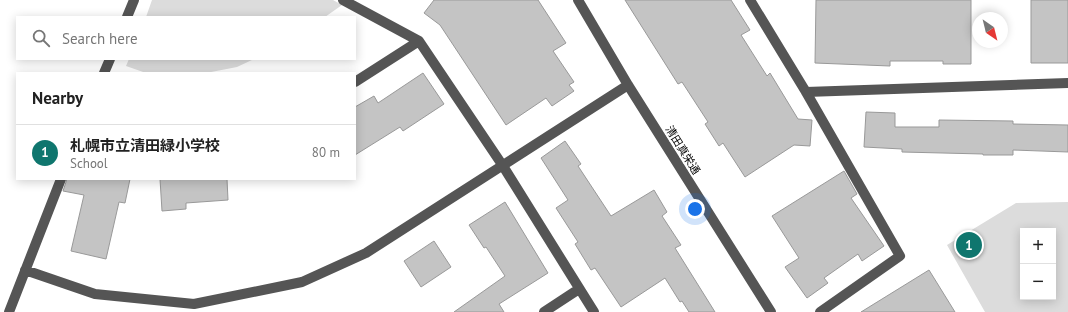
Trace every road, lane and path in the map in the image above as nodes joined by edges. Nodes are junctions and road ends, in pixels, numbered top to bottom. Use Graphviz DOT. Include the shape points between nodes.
graph roads {
  1 [pos="134,0"];
  2 [pos="343,0"];
  3 [pos="578,0"];
  4 [pos="750,0"];
  5 [pos="127,16"];
  6 [pos="419,41"];
  7 [pos="110,60"];
  8 [pos="104,72"];
  9 [pos="356,81"];
  10 [pos="1068,82"];
  11 [pos="628,85"];
  12 [pos="806,92"];
  13 [pos="503,166"];
  14 [pos="61,180"];
  15 [pos="25,270"];
  16 [pos="579,289"];
  17 [pos="10,312"];
  18 [pos="544,312"];
  19 [pos="594,312"];
  20 [pos="771,312"];
  21 [pos="820,312"];
  1 -- 5 [label="street"];
  2 -- 6 [label="street"];
  3 -- 11 [label="street, 清田真栄通"];
  4 -- 12 [label="street"];
  6 -- 9 [label="street"];
  6 -- 13 [label="street"];
  7 -- 8 [label="street"];
  10 -- 12 [label="street"];
  11 -- 13 [label="street"];
  11 -- 20 [label="street, 清田真栄通"];
  12 -- 21 [label="street" via="900,256"];
  13 -- 15 [label="street" via="366,253 302,282 194,304 95,294"];
  13 -- 16 [label="street"];
  14 -- 15 [label="street"];
  15 -- 17 [label="street"];
  16 -- 18 [label="street"];
  16 -- 19 [label="street"];
}
